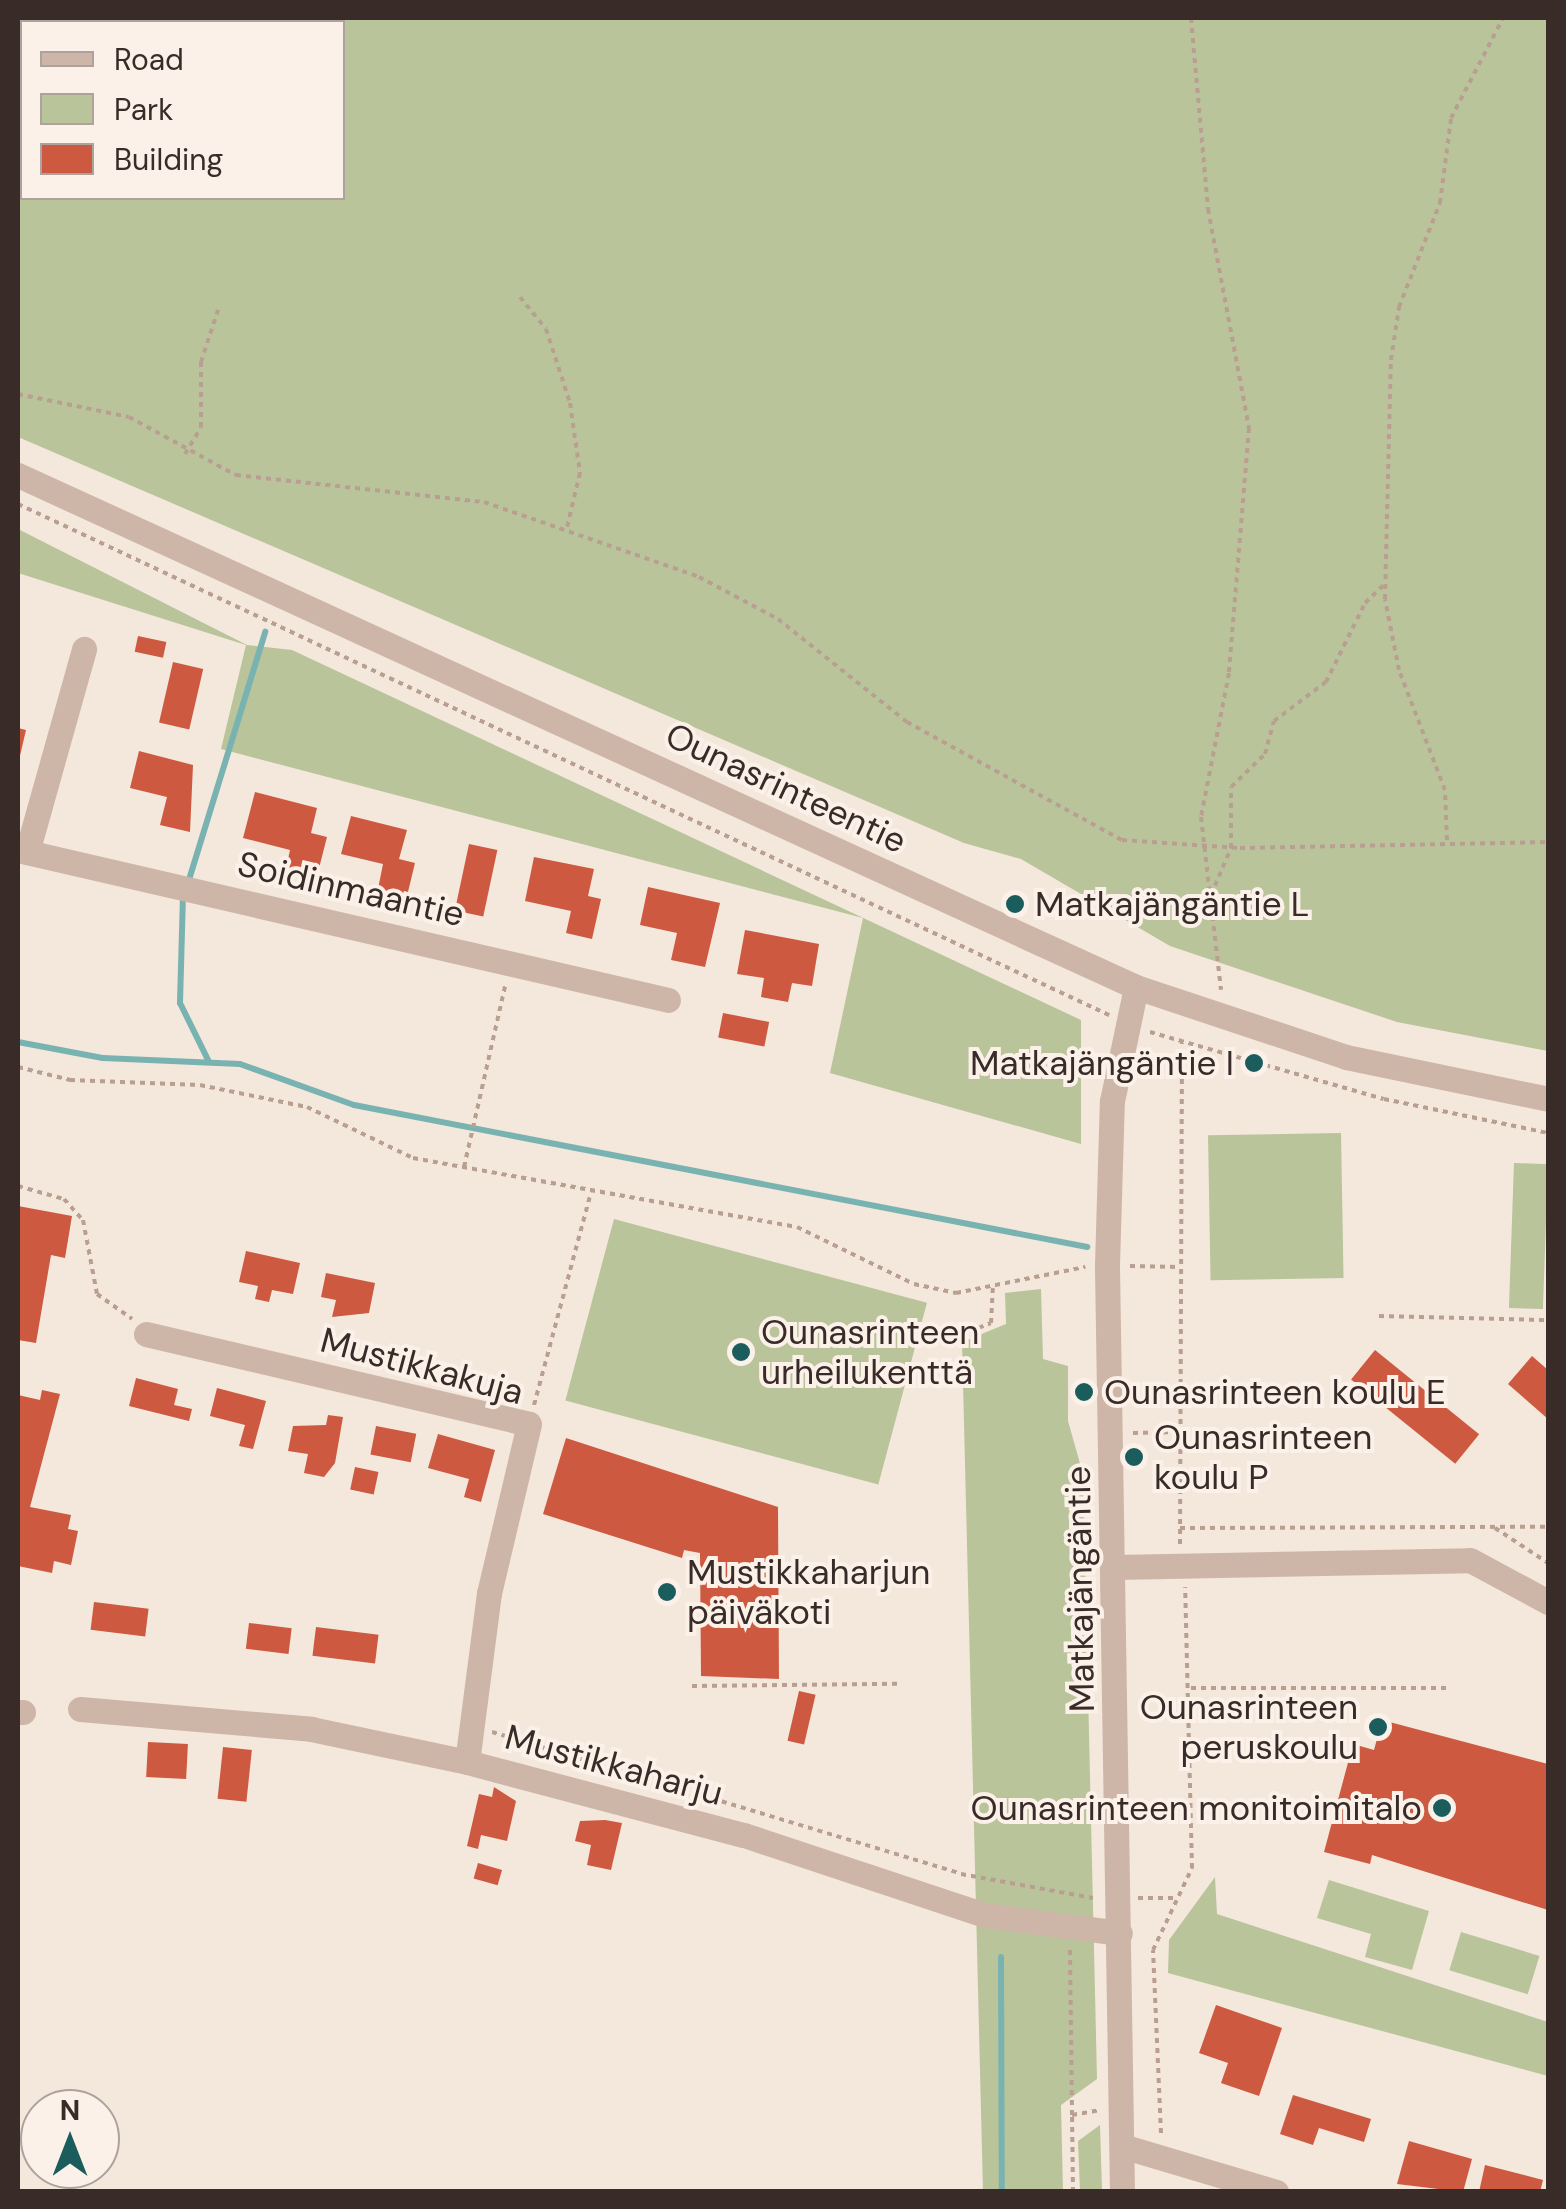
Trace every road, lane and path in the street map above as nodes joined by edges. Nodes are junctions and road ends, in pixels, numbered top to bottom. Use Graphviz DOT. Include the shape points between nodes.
graph roads {
  1 [pos="1190,18"];
  2 [pos="1504,18"];
  3 [pos="520,298"];
  4 [pos="219,306"];
  5 [pos="18,394"];
  6 [pos="186,454"];
  7 [pos="18,475"];
  8 [pos="568,527"];
  9 [pos="1385,583"];
  10 [pos="84,649"];
  11 [pos="1447,842"];
  12 [pos="1548,842"];
  13 [pos="1201,848"];
  14 [pos="1231,848"];
  15 [pos="22,851"];
  16 [pos="1207,904"];
  17 [pos="511,962"];
  18 [pos="1136,987"];
  19 [pos="668,1000"];
  20 [pos="1218,1017"];
  21 [pos="18,1067"];
  22 [pos="1548,1099"];
  23 [pos="464,1168"];
  24 [pos="18,1186"];
  25 [pos="591,1191"];
  26 [pos="1107,1266"];
  27 [pos="1180,1266"];
  28 [pos="993,1288"];
  29 [pos="1379,1316"];
  30 [pos="1548,1320"];
  31 [pos="146,1334"];
  32 [pos="960,1335"];
  33 [pos="529,1424"];
  34 [pos="1180,1432"];
  35 [pos="1133,1433"];
  36 [pos="1180,1528"];
  37 [pos="1494,1528"];
  38 [pos="1548,1528"];
  39 [pos="1548,1562"];
  40 [pos="1116,1568"];
  41 [pos="1548,1602"];
  42 [pos="897,1684"];
  43 [pos="692,1686"];
  44 [pos="1191,1688"];
  45 [pos="1447,1688"];
  46 [pos="80,1710"];
  47 [pos="470,1726"];
  48 [pos="466,1762"];
  49 [pos="1068,1898"];
  50 [pos="1119,1898"];
  51 [pos="1173,1898"];
  52 [pos="1070,1930"];
  53 [pos="1120,1933"];
  54 [pos="1122,2107"];
  55 [pos="1072,2115"];
  56 [pos="1122,2146"];
  57 [pos="1161,2159"];
  58 [pos="1073,2192"];
  59 [pos="1122,2192"];
  60 [pos="1276,2192"];
  1 -- 13 [label="path" via="1208,209 1249,428 1229,673"];
  2 -- 9 [label="path" via="1451,118 1440,204 1393,331"];
  3 -- 8 [label="path" via="540,315 570,403 580,473"];
  4 -- 6 [label="path" via="201,362 201,427"];
  5 -- 6 [label="path" via="129,418"];
  6 -- 8 [label="path" via="236,475 484,502"];
  7 -- 18 [label="street, Ounasrinteentie"];
  8 -- 13 [label="path" via="748,599 907,722 1122,840"];
  9 -- 11 [label="path" via="1399,670 1445,790"];
  9 -- 14 [label="path" via="1365,603 1326,682 1274,722 1265,754 1231,787"];
  10 -- 15 [label="street"];
  11 -- 12 [label="path"];
  11 -- 14 [label="path"];
  13 -- 14 [label="path"];
  13 -- 16 [label="path"];
  14 -- 16 [label="path"];
  15 -- 17 [label="street, Soidinmaantie"];
  16 -- 20 [label="path" via="1219,956"];
  17 -- 19 [label="street, Soidinmaantie"];
  17 -- 23 [label="path"];
  18 -- 20 [label="street, Ounasrinteentie"];
  18 -- 26 [label="street, Matkajängäntie" via="1112,1101"];
  20 -- 22 [label="street, Ounasrinteentie" via="1346,1057"];
  21 -- 23 [label="path" via="70,1080 200,1084 307,1107 413,1158"];
  23 -- 25 [label="path"];
  24 -- 31 [label="path" via="64,1199 83,1220 98,1294"];
  25 -- 28 [label="path" via="797,1227 914,1284"];
  25 -- 33 [label="path"];
  26 -- 27 [label="path"];
  26 -- 28 [label="path"];
  26 -- 40 [label="street, Matkajängäntie"];
  28 -- 32 [label="path" via="991,1322"];
  29 -- 30 [label="path"];
  31 -- 33 [label="street, Mustikkakuja"];
  33 -- 47 [label="street, Mustikkakuja"];
  34 -- 35 [label="path"];
  36 -- 37 [label="path"];
  37 -- 38 [label="path"];
  37 -- 39 [label="path"];
  40 -- 41 [label="street" via="1470,1560"];
  40 -- 50 [label="street, Matkajängäntie"];
  42 -- 43 [label="path"];
  44 -- 45 [label="path"];
  46 -- 48 [label="street, Mustikkaharju" via="312,1729"];
  47 -- 48 [label="street, Mustikkakuja"];
  47 -- 49 [label="path"];
  48 -- 52 [label="street, Mustikkaharju" via="744,1835 985,1915"];
  49 -- 50 [label="path"];
  49 -- 52 [label="path"];
  50 -- 51 [label="path"];
  50 -- 53 [label="street, Matkajängäntie"];
  52 -- 53 [label="street, Mustikkaharju"];
  52 -- 55 [label="path"];
  53 -- 54 [label="street, Matkajängäntie"];
  54 -- 55 [label="path"];
  54 -- 56 [label="street, Matkajängäntie"];
  54 -- 57 [label="path" via="1160,2103"];
  55 -- 58 [label="path"];
  56 -- 57 [label="street"];
  56 -- 59 [label="street, Matkajängäntie"];
  57 -- 60 [label="street"];
}
